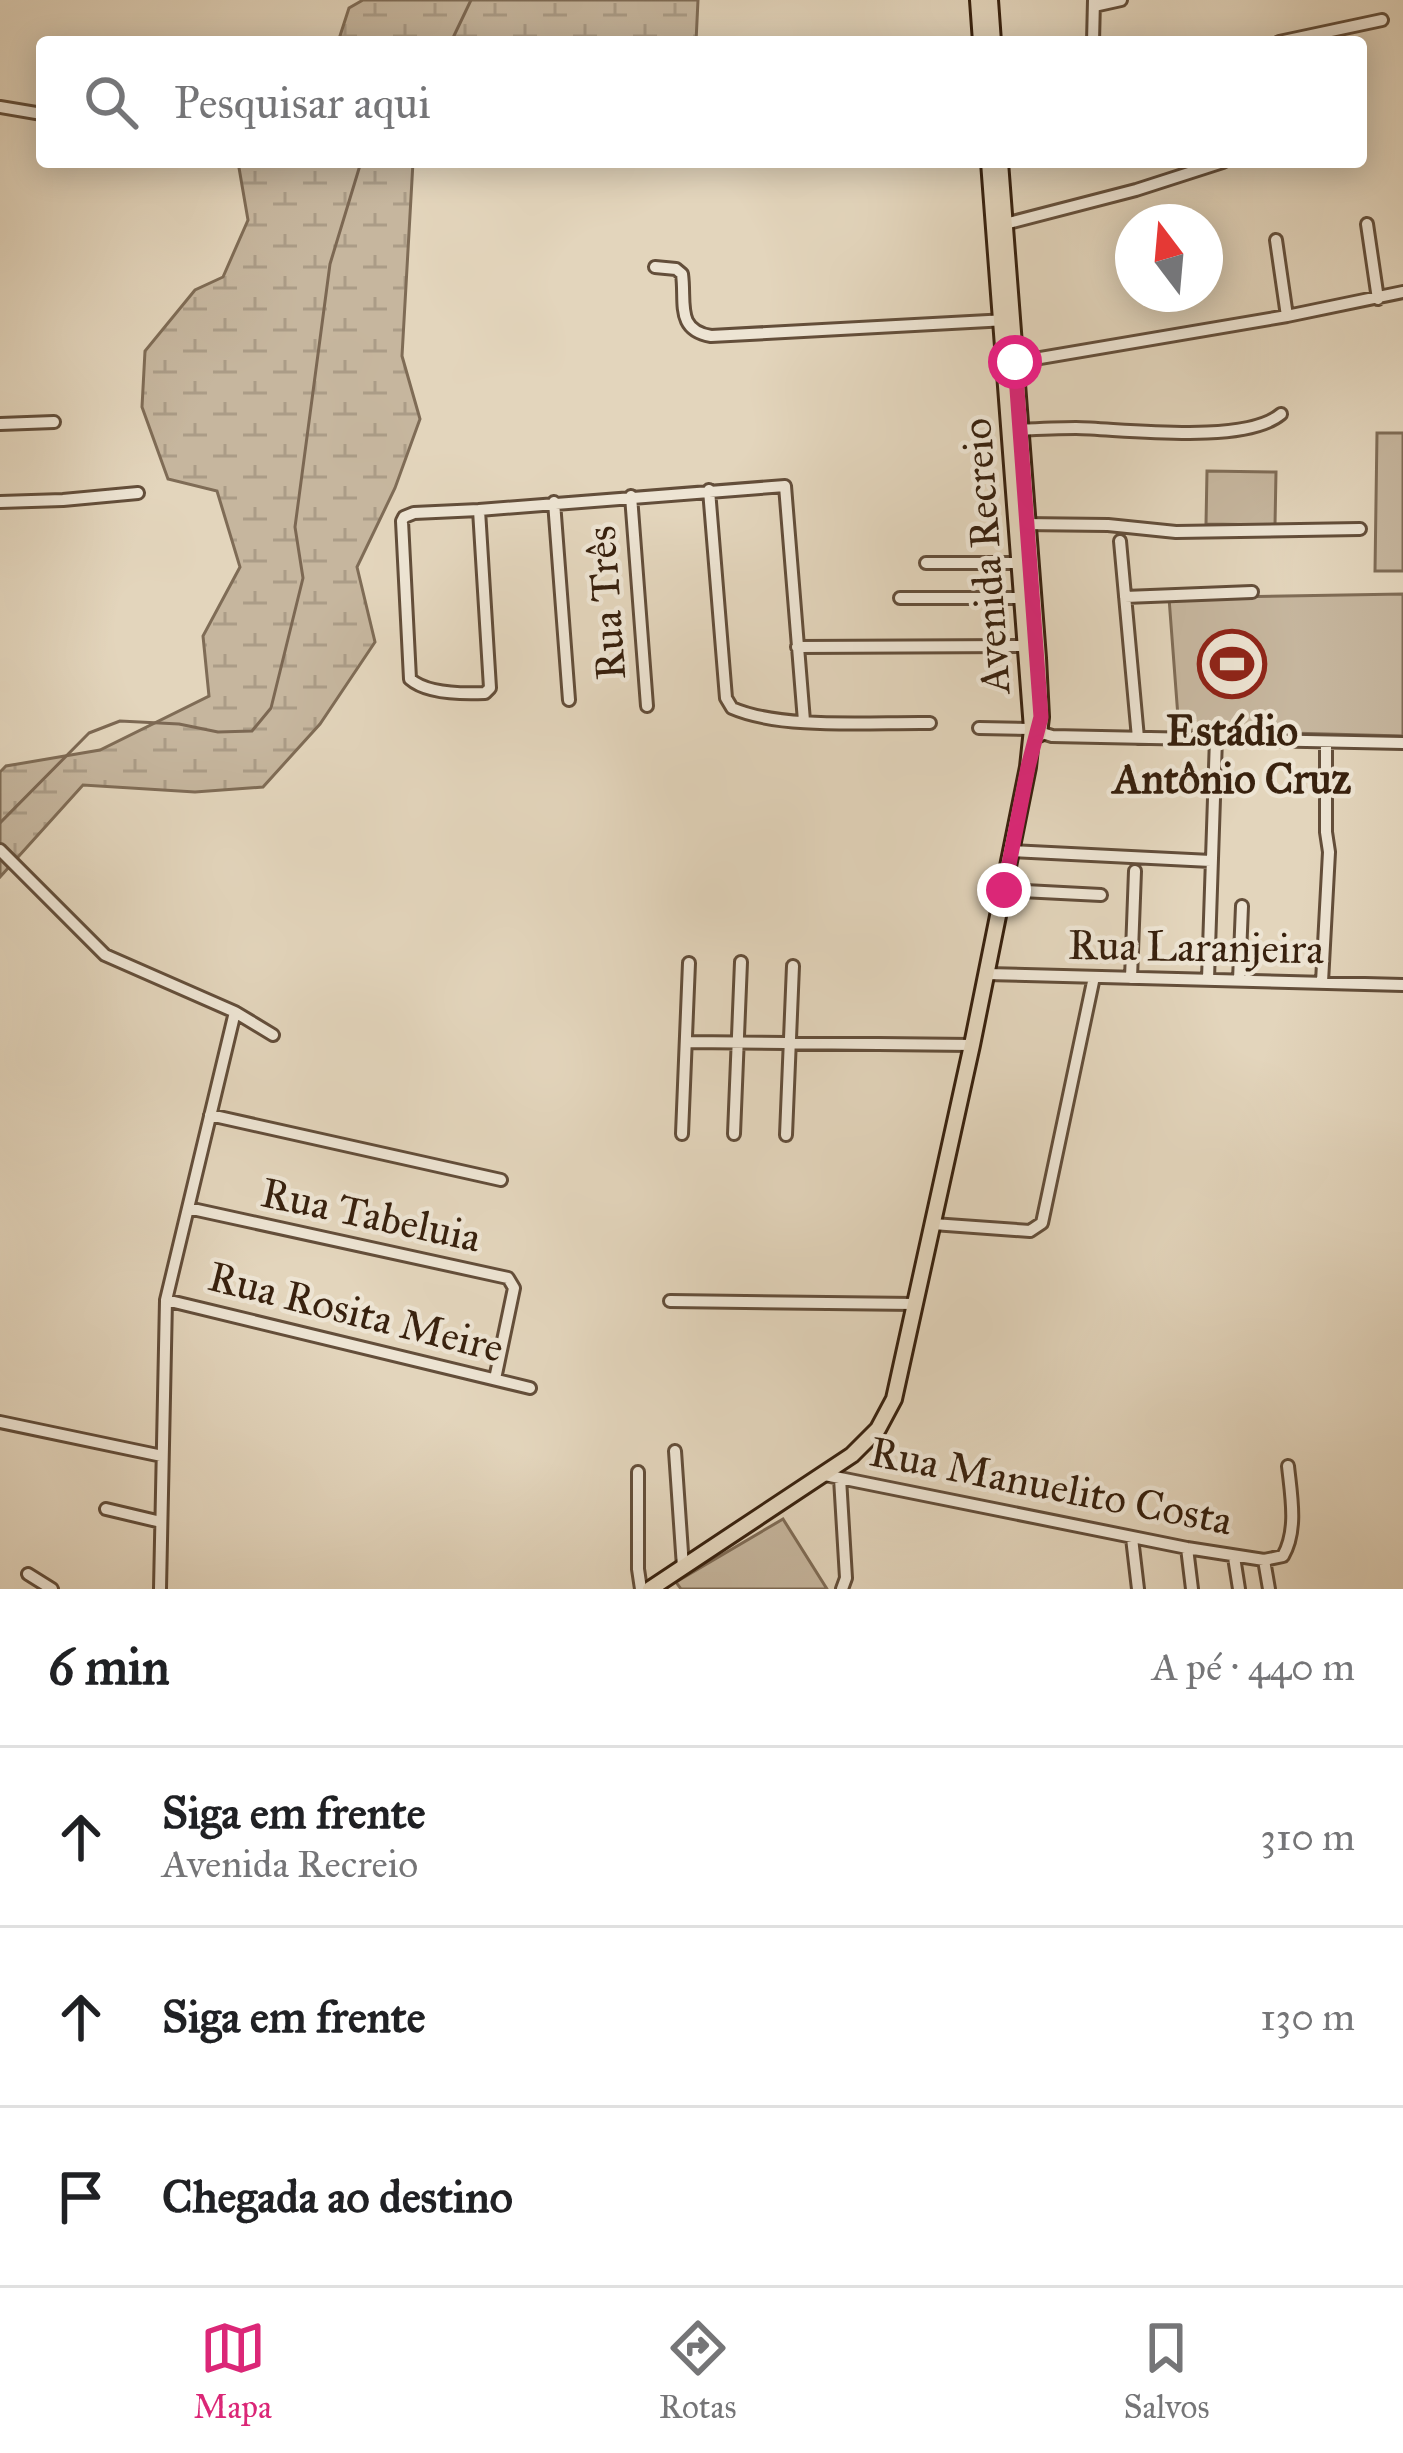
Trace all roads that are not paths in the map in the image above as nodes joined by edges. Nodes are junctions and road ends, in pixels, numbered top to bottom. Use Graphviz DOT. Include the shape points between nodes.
graph roads {
  1 [pos="978,0"];
  2 [pos="990,0"];
  3 [pos="1121,0"];
  4 [pos="1094,3"];
  5 [pos="1382,20"];
  6 [pos="981,36"];
  7 [pos="993,36"];
  8 [pos="1093,36"];
  9 [pos="1307,36"];
  10 [pos="0,107"];
  11 [pos="36,113"];
  12 [pos="990,168"];
  13 [pos="1000,168"];
  14 [pos="1204,168"];
  15 [pos="1366,224"];
  16 [pos="999,225"];
  17 [pos="1276,240"];
  18 [pos="656,266"];
  19 [pos="1403,292"];
  20 [pos="1378,299"];
  21 [pos="1287,316"];
  22 [pos="1006,320"];
  23 [pos="1009,363"];
  24 [pos="1281,414"];
  25 [pos="54,422"];
  26 [pos="0,424"];
  27 [pos="1014,430"];
  28 [pos="709,490"];
  29 [pos="137,493"];
  30 [pos="631,496"];
  31 [pos="0,502"];
  32 [pos="554,502"];
  33 [pos="481,509"];
  34 [pos="1022,524"];
  35 [pos="1360,529"];
  36 [pos="1120,541"];
  37 [pos="926,562"];
  38 [pos="1019,563"];
  39 [pos="1252,592"];
  40 [pos="1125,597"];
  41 [pos="900,598"];
  42 [pos="1022,598"];
  43 [pos="1025,646"];
  44 [pos="797,647"];
  45 [pos="569,700"];
  46 [pos="647,706"];
  47 [pos="804,721"];
  48 [pos="930,723"];
  49 [pos="980,728"];
  50 [pos="1035,731"];
  51 [pos="1138,738"];
  52 [pos="1216,738"];
  53 [pos="1326,742"];
  54 [pos="1403,743"];
  55 [pos="0,850"];
  56 [pos="1011,851"];
  57 [pos="1211,861"];
  58 [pos="1135,871"];
  59 [pos="1004,890"];
  60 [pos="1101,895"];
  61 [pos="1242,906"];
  62 [pos="741,962"];
  63 [pos="689,963"];
  64 [pos="793,965"];
  65 [pos="986,974"];
  66 [pos="1094,977"];
  67 [pos="1131,978"];
  68 [pos="1208,979"];
  69 [pos="1239,980"];
  70 [pos="1322,982"];
  71 [pos="1403,985"];
  72 [pos="235,1012"];
  73 [pos="273,1035"];
  74 [pos="686,1042"];
  75 [pos="737,1042"];
  76 [pos="790,1042"];
  77 [pos="972,1045"];
  78 [pos="210,1114"];
  79 [pos="682,1134"];
  80 [pos="734,1134"];
  81 [pos="786,1136"];
  82 [pos="501,1180"];
  83 [pos="188,1208"];
  84 [pos="933,1224"];
  85 [pos="166,1300"];
  86 [pos="670,1301"];
  87 [pos="915,1304"];
  88 [pos="495,1379"];
  89 [pos="530,1388"];
  90 [pos="0,1422"];
  91 [pos="675,1451"];
  92 [pos="162,1456"];
  93 [pos="1288,1466"];
  94 [pos="638,1472"];
  95 [pos="832,1476"];
  96 [pos="106,1509"];
  97 [pos="160,1522"];
  98 [pos="1132,1538"];
  99 [pos="1186,1548"];
  100 [pos="1234,1557"];
  101 [pos="1264,1560"];
  102 [pos="683,1567"];
  103 [pos="28,1574"];
  104 [pos="52,1589"];
  105 [pos="160,1589"];
  106 [pos="641,1589"];
  107 [pos="650,1589"];
  108 [pos="842,1589"];
  109 [pos="1138,1589"];
  110 [pos="1192,1589"];
  111 [pos="1239,1589"];
  112 [pos="1269,1589"];
  1 -- 6 [label="main road"];
  2 -- 7 [label="main road"];
  3 -- 4 [label="street"];
  4 -- 8 [label="street"];
  5 -- 9 [label="street"];
  10 -- 11 [label="street"];
  12 -- 16 [label="main road, Avenida Recreio"];
  13 -- 16 [label="main road, Avenida Recreio"];
  14 -- 16 [label="street"];
  15 -- 20 [label="street"];
  16 -- 22 [label="main road, Avenida Recreio"];
  17 -- 21 [label="street"];
  18 -- 22 [label="street" via="682,274 685,319 711,336"];
  19 -- 20 [label="street"];
  20 -- 21 [label="street"];
  21 -- 23 [label="street"];
  22 -- 23 [label="main road, Avenida Recreio"];
  23 -- 27 [label="main road, Avenida Recreio"];
  24 -- 27 [label="street" via="1221,431"];
  25 -- 26 [label="street"];
  27 -- 34 [label="main road, Avenida Recreio"];
  28 -- 30 [label="street"];
  28 -- 44 [label="street" via="788,491"];
  28 -- 47 [label="street" via="729,706"];
  29 -- 31 [label="street"];
  30 -- 32 [label="street"];
  30 -- 46 [label="street, Rua Três"];
  32 -- 33 [label="street"];
  32 -- 45 [label="street"];
  33 -- 33 [label="street" via="490,688 417,686 410,680 402,521 414,513"];
  34 -- 35 [label="street"];
  34 -- 38 [label="main road, Avenida Recreio"];
  34 -- 50 [label="main road, Avenida Recreio" via="1038,658"];
  36 -- 40 [label="street"];
  37 -- 38 [label="street"];
  38 -- 42 [label="main road, Avenida Recreio"];
  39 -- 40 [label="street"];
  40 -- 51 [label="street"];
  41 -- 42 [label="street"];
  42 -- 43 [label="main road, Avenida Recreio"];
  43 -- 44 [label="street"];
  43 -- 50 [label="main road, Avenida Recreio"];
  44 -- 47 [label="street"];
  47 -- 48 [label="street"];
  49 -- 50 [label="street"];
  50 -- 51 [label="street"];
  50 -- 56 [label="main road"];
  51 -- 52 [label="street"];
  52 -- 53 [label="street"];
  52 -- 57 [label="street"];
  53 -- 54 [label="street"];
  53 -- 70 [label="street"];
  55 -- 72 [label="street" via="105,955"];
  56 -- 57 [label="street"];
  56 -- 59 [label="main road"];
  57 -- 68 [label="street"];
  58 -- 67 [label="street"];
  59 -- 60 [label="street"];
  59 -- 65 [label="main road"];
  61 -- 69 [label="street"];
  62 -- 75 [label="street"];
  63 -- 74 [label="street"];
  64 -- 76 [label="street"];
  65 -- 66 [label="street, Rua Laranjeira"];
  65 -- 77 [label="main road"];
  66 -- 67 [label="street, Rua Laranjeira"];
  66 -- 84 [label="street" via="1042,1223 1030,1231"];
  67 -- 68 [label="street, Rua Laranjeira"];
  68 -- 69 [label="street, Rua Laranjeira"];
  69 -- 70 [label="street, Rua Laranjeira"];
  70 -- 71 [label="street, Rua Laranjeira"];
  72 -- 73 [label="street"];
  72 -- 78 [label="street"];
  74 -- 75 [label="street"];
  74 -- 79 [label="street"];
  75 -- 76 [label="street"];
  75 -- 80 [label="street"];
  76 -- 77 [label="street"];
  76 -- 81 [label="street"];
  77 -- 84 [label="main road"];
  78 -- 82 [label="street"];
  78 -- 83 [label="street"];
  83 -- 85 [label="street"];
  83 -- 88 [label="street, Rua Tabeluia" via="508,1278 514,1288"];
  84 -- 87 [label="main road"];
  85 -- 88 [label="street, Rua Rosita Meire"];
  85 -- 92 [label="street"];
  86 -- 87 [label="street"];
  87 -- 95 [label="main road" via="888,1412"];
  88 -- 89 [label="street, Rua Rosita Meire"];
  90 -- 92 [label="street"];
  91 -- 102 [label="street"];
  92 -- 97 [label="street"];
  93 -- 101 [label="street" via="1289,1543 1283,1556"];
  94 -- 106 [label="street"];
  95 -- 98 [label="street, Rua Manuelito Costa"];
  95 -- 102 [label="main road"];
  95 -- 108 [label="street"];
  96 -- 97 [label="street"];
  97 -- 105 [label="street"];
  98 -- 99 [label="street, Rua Manuelito Costa"];
  98 -- 109 [label="street"];
  99 -- 100 [label="street, Rua Manuelito Costa"];
  99 -- 110 [label="street"];
  100 -- 101 [label="street, Rua Manuelito Costa"];
  100 -- 111 [label="street"];
  101 -- 112 [label="street"];
  102 -- 107 [label="main road"];
  103 -- 104 [label="street"];
}
